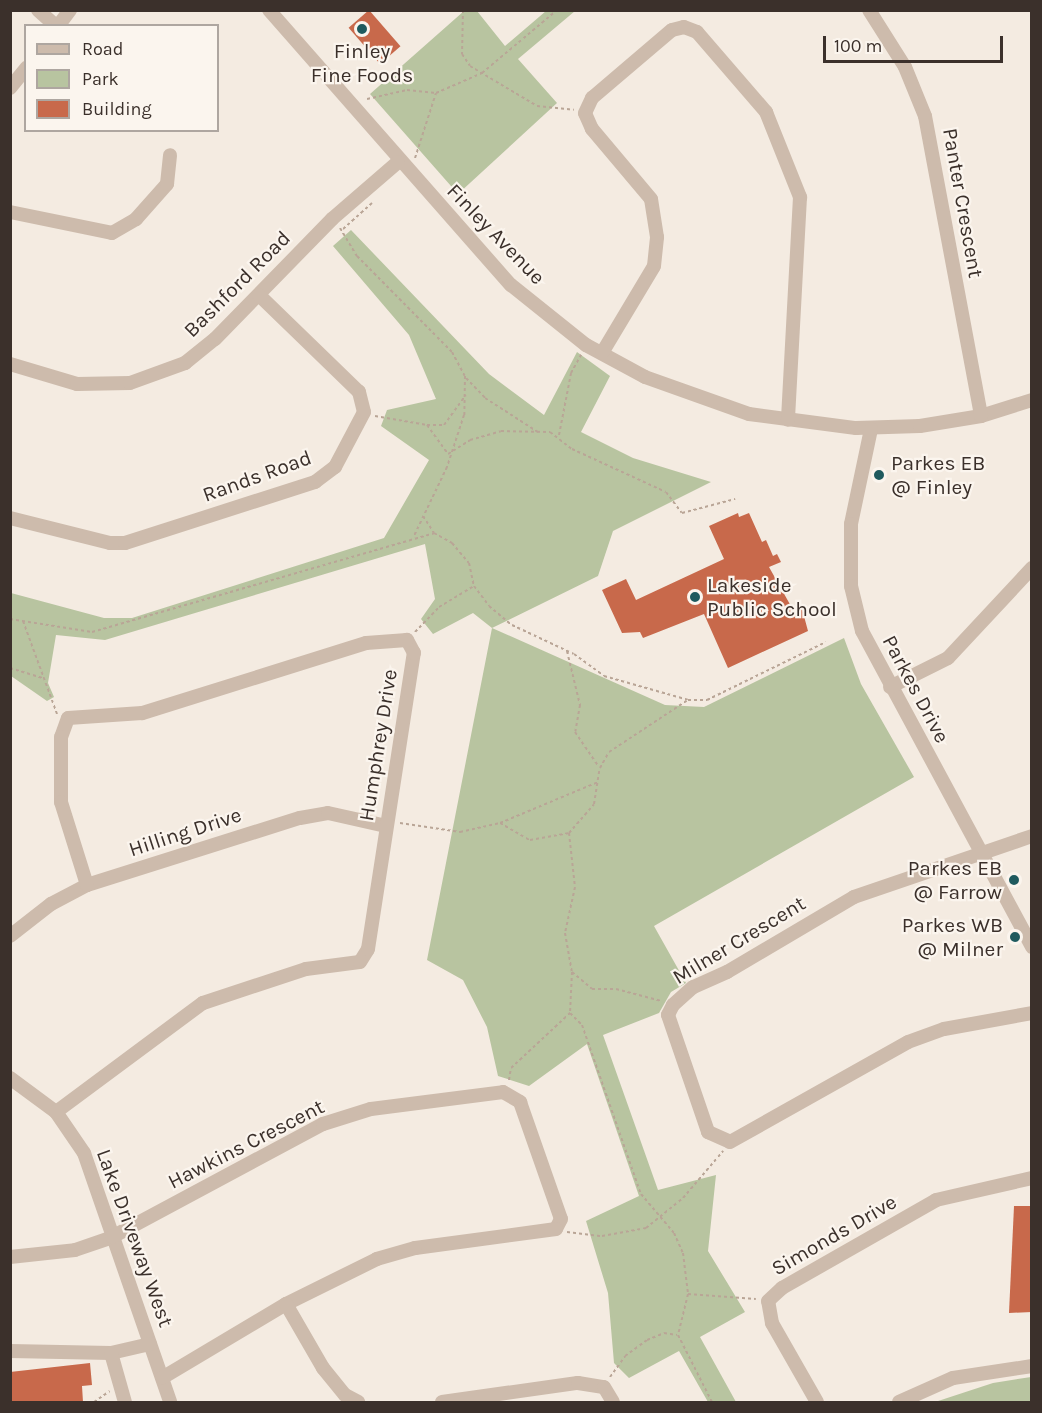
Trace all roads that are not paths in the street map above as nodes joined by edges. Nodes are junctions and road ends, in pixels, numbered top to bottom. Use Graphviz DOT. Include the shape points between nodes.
graph roads {
  1 [pos="38,10"];
  2 [pos="70,10"];
  3 [pos="269,10"];
  4 [pos="869,10"];
  5 [pos="55,24"];
  6 [pos="59,24"];
  7 [pos="24,70"];
  8 [pos="10,88"];
  9 [pos="170,155"];
  10 [pos="403,167"];
  11 [pos="10,212"];
  12 [pos="259,295"];
  13 [pos="602,353"];
  14 [pos="10,363"];
  15 [pos="1032,400"];
  16 [pos="981,416"];
  17 [pos="788,420"];
  18 [pos="871,429"];
  19 [pos="10,518"];
  20 [pos="1032,568"];
  21 [pos="890,687"];
  22 [pos="387,824"];
  23 [pos="1032,836"];
  24 [pos="982,854"];
  25 [pos="87,885"];
  26 [pos="10,936"];
  27 [pos="1032,947"];
  28 [pos="1032,1013"];
  29 [pos="10,1078"];
  30 [pos="56,1112"];
  31 [pos="1032,1178"];
  32 [pos="112,1237"];
  33 [pos="10,1257"];
  34 [pos="286,1304"];
  35 [pos="150,1344"];
  36 [pos="10,1351"];
  37 [pos="111,1353"];
  38 [pos="1032,1366"];
  39 [pos="162,1378"];
  40 [pos="125,1402"];
  41 [pos="170,1402"];
  42 [pos="358,1402"];
  43 [pos="442,1402"];
  44 [pos="613,1402"];
  45 [pos="817,1402"];
  46 [pos="899,1402"];
  1 -- 5 [label="street"];
  2 -- 6 [label="street"];
  3 -- 10 [label="street, Finley Avenue"];
  4 -- 16 [label="street, Panter Crescent" via="904,67 925,116"];
  7 -- 8 [label="street"];
  9 -- 11 [label="street" via="167,184 136,219 112,233"];
  10 -- 12 [label="street, Bashford Road" via="332,219"];
  10 -- 13 [label="street, Finley Avenue" via="511,285 586,345"];
  12 -- 14 [label="street, Bashford Road" via="185,363 130,383 77,384"];
  12 -- 19 [label="street, Rands Road" via="359,392 364,412 335,467 315,482 125,543 110,543"];
  13 -- 17 [label="street, Finley Avenue" via="699,399"];
  13 -- 17 [label="street" via="654,266 657,237 651,200 592,129 585,113 592,98 672,30 684,27 697,32 766,112 800,197"];
  15 -- 16 [label="street, Finley Avenue"];
  16 -- 18 [label="street, Finley Avenue"];
  17 -- 18 [label="street, Finley Avenue"];
  18 -- 21 [label="street, Parkes Drive" via="851,524 851,586 862,631"];
  20 -- 21 [label="street" via="948,658"];
  21 -- 24 [label="street, Parkes Drive"];
  22 -- 25 [label="street, Hilling Drive" via="328,813 300,818"];
  22 -- 25 [label="street, Humphrey Drive" via="414,653 407,640 395,637 142,712 68,718 62,725 61,802"];
  22 -- 30 [label="street, Humphrey Drive" via="368,949 360,962 306,969 203,1003"];
  23 -- 24 [label="street, Milner Crescent"];
  24 -- 27 [label="street, Parkes Drive"];
  24 -- 28 [label="street, Milner Crescent" via="854,897 727,972 693,987 668,1015 677,1048 708,1132 730,1142 908,1042 944,1029"];
  25 -- 26 [label="street, Hilling Drive" via="51,904"];
  29 -- 30 [label="street, Lake Driveway West"];
  30 -- 32 [label="street, Lake Driveway West" via="84,1153"];
  31 -- 45 [label="street, Simonds Drive" via="936,1200 782,1288 768,1301 772,1323"];
  32 -- 33 [label="street, Hawkins Crescent" via="75,1250"];
  32 -- 34 [label="street, Hawkins Crescent" via="323,1124 371,1109 503,1092 520,1102 561,1219 556,1229 415,1248 351,1269"];
  32 -- 35 [label="street, Lake Driveway West"];
  34 -- 39 [label="street"];
  34 -- 42 [label="street" via="323,1368 345,1395"];
  35 -- 37 [label="street"];
  35 -- 39 [label="street, Lake Driveway West"];
  36 -- 37 [label="street"];
  37 -- 40 [label="street"];
  38 -- 46 [label="street" via="953,1378"];
  39 -- 41 [label="street, Lake Driveway West"];
  43 -- 44 [label="street" via="578,1383 604,1387"];
}
